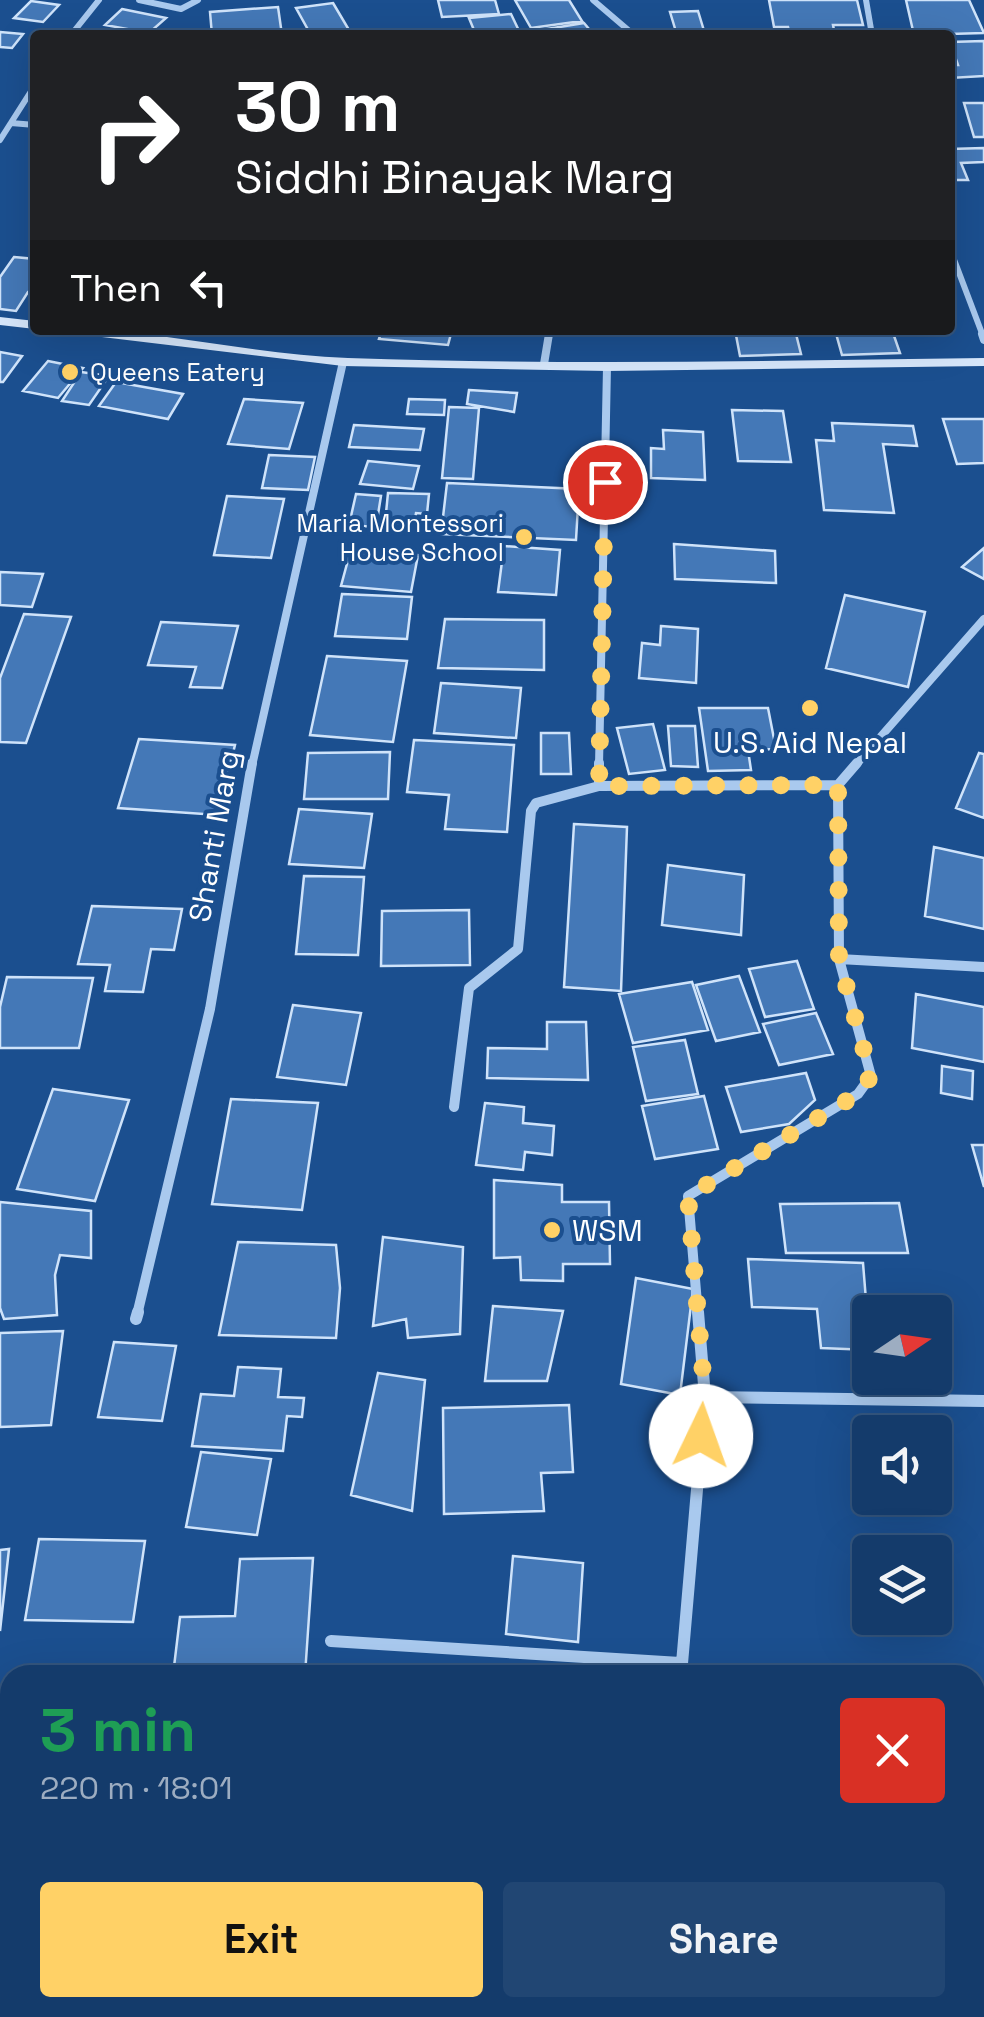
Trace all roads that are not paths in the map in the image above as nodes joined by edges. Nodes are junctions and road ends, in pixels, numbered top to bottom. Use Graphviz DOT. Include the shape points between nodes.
graph roads {
  1 [pos="99,0"];
  2 [pos="139,0"];
  3 [pos="198,0"];
  4 [pos="593,0"];
  5 [pos="866,0"];
  6 [pos="75,30"];
  7 [pos="628,30"];
  8 [pos="871,30"];
  9 [pos="30,93"];
  10 [pos="11,123"];
  11 [pos="30,125"];
  12 [pos="0,140"];
  13 [pos="955,262"];
  14 [pos="0,322"];
  15 [pos="30,325"];
  16 [pos="119,335"];
  17 [pos="549,335"];
  18 [pos="984,340"];
  19 [pos="343,362"];
  20 [pos="984,362"];
  21 [pos="544,364"];
  22 [pos="607,367"];
  23 [pos="984,619"];
  24 [pos="838,785"];
  25 [pos="599,786"];
  26 [pos="839,959"];
  27 [pos="984,967"];
  28 [pos="454,1107"];
  29 [pos="136,1319"];
  30 [pos="705,1398"];
  31 [pos="984,1401"];
  32 [pos="330,1641"];
  33 [pos="630,1665"];
  34 [pos="680,1665"];
  1 -- 6 [label="street"];
  2 -- 3 [label="street" via="181,9"];
  4 -- 7 [label="street"];
  5 -- 8 [label="street"];
  9 -- 10 [label="street"];
  10 -- 11 [label="street"];
  10 -- 12 [label="street"];
  13 -- 18 [label="street"];
  14 -- 15 [label="main road"];
  16 -- 19 [label="main road"];
  17 -- 21 [label="street"];
  19 -- 21 [label="main road"];
  19 -- 29 [label="street, Shanti Marg" via="256,740 210,1010"];
  20 -- 22 [label="main road"];
  21 -- 22 [label="main road"];
  22 -- 25 [label="street"];
  23 -- 24 [label="street"];
  24 -- 25 [label="street"];
  24 -- 26 [label="street"];
  25 -- 28 [label="street" via="543,798 531,811 518,950 469,988"];
  26 -- 27 [label="street"];
  26 -- 30 [label="street" via="871,1076 858,1094 688,1196"];
  30 -- 31 [label="street"];
  30 -- 34 [label="street"];
  32 -- 33 [label="street"];
}
